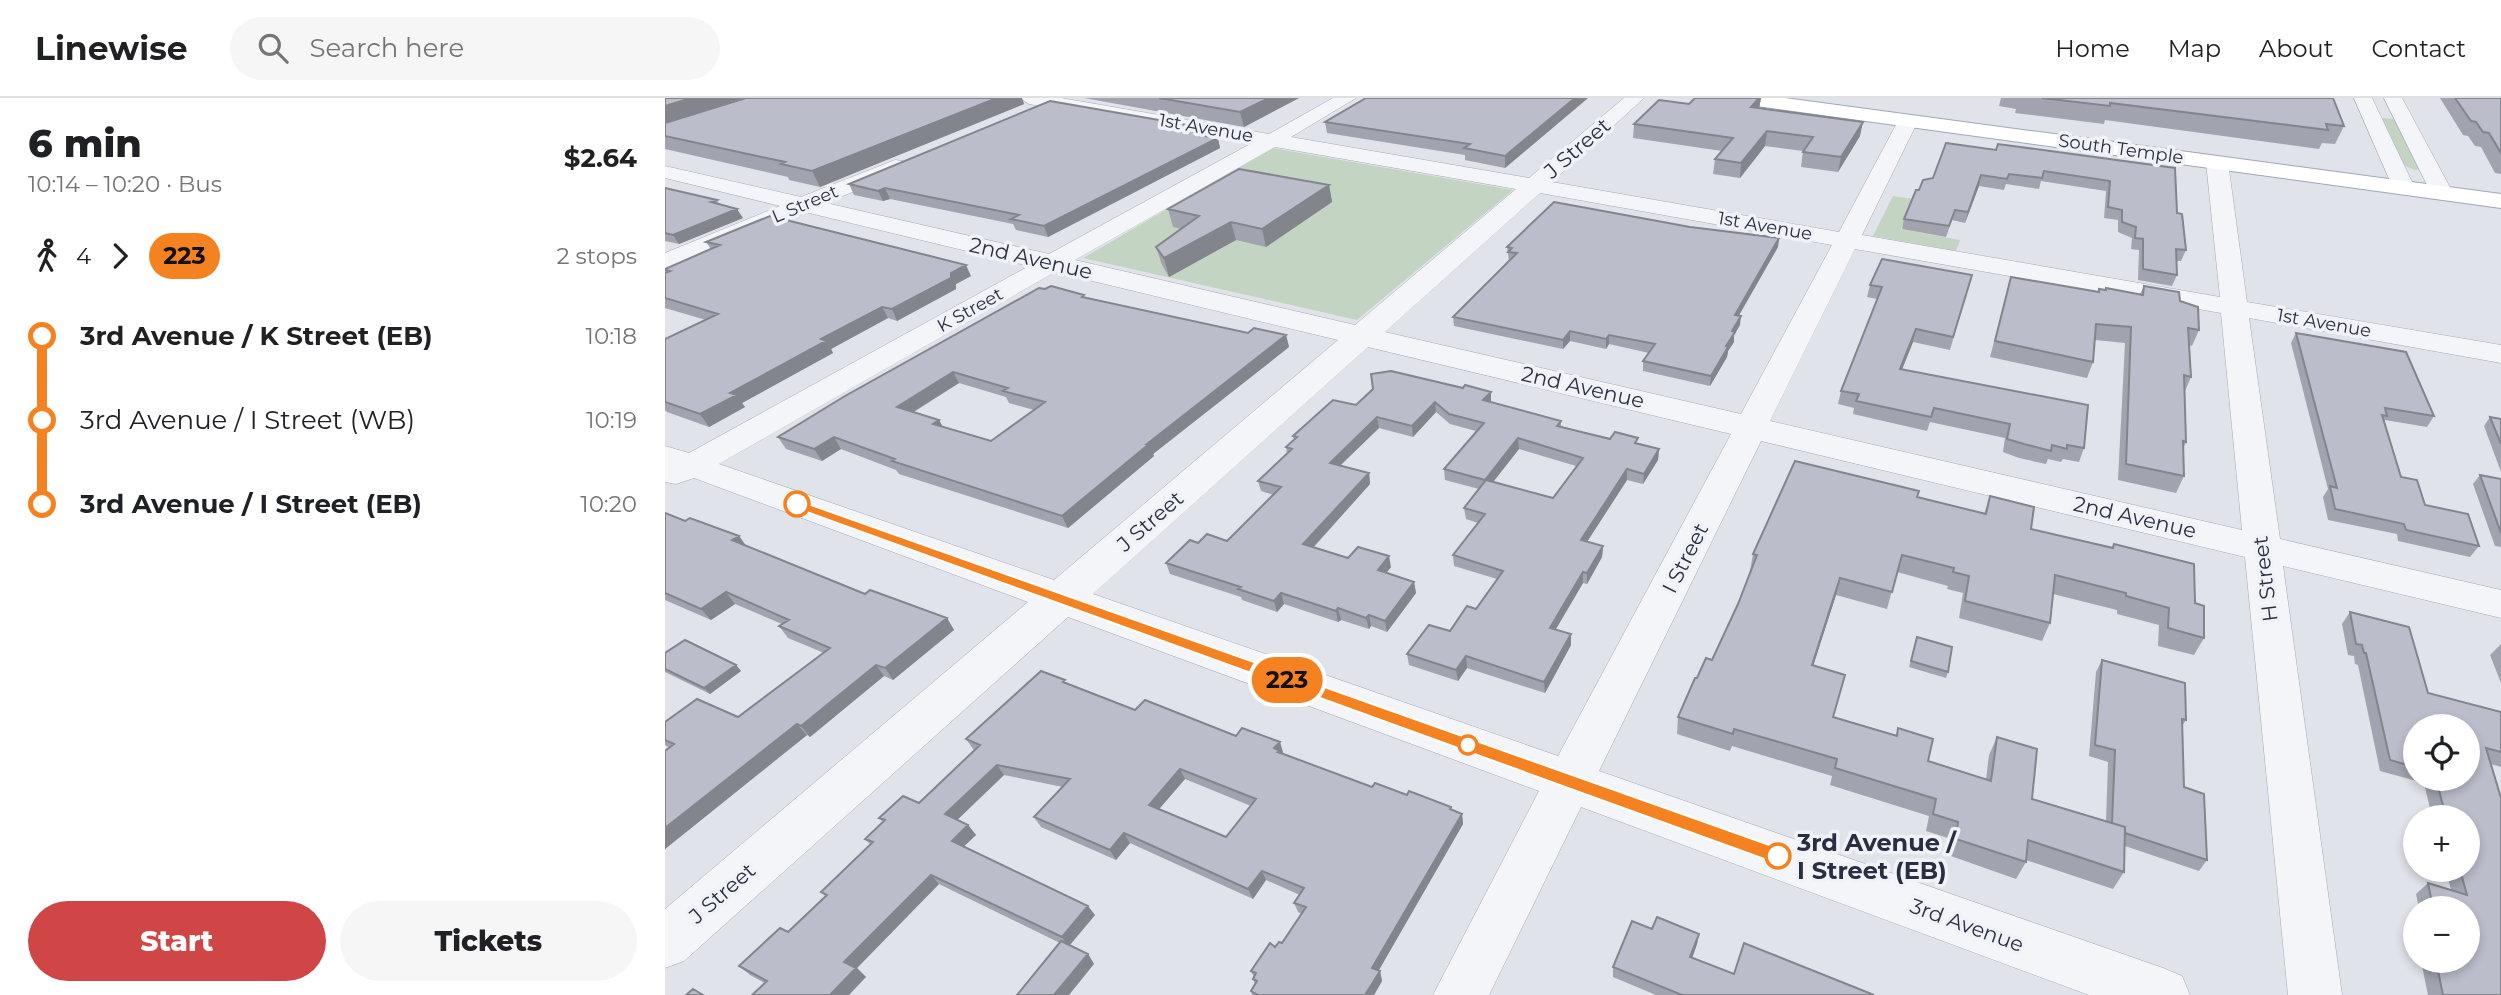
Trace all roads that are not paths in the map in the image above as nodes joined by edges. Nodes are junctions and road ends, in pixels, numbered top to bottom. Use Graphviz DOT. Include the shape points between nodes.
graph roads {
  1 [pos="1347,98"];
  2 [pos="1635,98"];
  3 [pos="1742,98"];
  4 [pos="2393,98"];
  5 [pos="1800,102"];
  6 [pos="1040,103"];
  7 [pos="1836,104"];
  8 [pos="2367,106"];
  9 [pos="2403,118"];
  10 [pos="1908,121"];
  11 [pos="1273,140"];
  12 [pos="918,157"];
  13 [pos="2217,162"];
  14 [pos="665,172"];
  15 [pos="1534,186"];
  16 [pos="2404,188"];
  17 [pos="2442,193"];
  18 [pos="2501,201"];
  19 [pos="803,204"];
  20 [pos="1848,240"];
  21 [pos="665,262"];
  22 [pos="1054,263"];
  23 [pos="2235,307"];
  24 [pos="1362,336"];
  25 [pos="2501,354"];
  26 [pos="1752,427"];
  27 [pos="674,468"];
  28 [pos="2262,547"];
  29 [pos="1060,599"];
  30 [pos="2501,604"];
  31 [pos="1570,782"];
  32 [pos="665,943"];
  33 [pos="1460,995"];
  34 [pos="2163,995"];
  35 [pos="2315,995"];
  1 -- 11 [label="street, K Street"];
  2 -- 15 [label="street, J Street"];
  3 -- 5 [label="main road, South Temple"];
  4 -- 9 [label="street"];
  5 -- 7 [label="main road, South Temple"];
  6 -- 11 [label="street, 1st Avenue"];
  7 -- 10 [label="main road, South Temple"];
  8 -- 9 [label="street"];
  8 -- 16 [label="street"];
  9 -- 17 [label="street"];
  10 -- 13 [label="main road, South Temple"];
  10 -- 20 [label="street, I Street"];
  11 -- 15 [label="street, 1st Avenue"];
  11 -- 22 [label="street, K Street"];
  12 -- 19 [label="street, L Street"];
  13 -- 16 [label="main road, South Temple"];
  13 -- 23 [label="street, H Street"];
  14 -- 19 [label="street, 2nd Avenue"];
  15 -- 20 [label="street, 1st Avenue"];
  15 -- 24 [label="street, J Street"];
  16 -- 17 [label="main road, South Temple"];
  17 -- 18 [label="main road, South Temple"];
  19 -- 21 [label="street, L Street"];
  19 -- 22 [label="street, 2nd Avenue"];
  20 -- 23 [label="street, 1st Avenue"];
  20 -- 26 [label="street, I Street"];
  22 -- 24 [label="street, 2nd Avenue"];
  22 -- 27 [label="street, K Street"];
  23 -- 25 [label="street, 1st Avenue"];
  23 -- 28 [label="street, H Street"];
  24 -- 26 [label="street, 2nd Avenue"];
  24 -- 29 [label="street, J Street"];
  26 -- 28 [label="street, 2nd Avenue"];
  26 -- 31 [label="street, I Street"];
  27 -- 29 [label="street, 3rd Avenue"];
  28 -- 30 [label="street, 2nd Avenue"];
  28 -- 35 [label="street, H Street"];
  29 -- 31 [label="street, 3rd Avenue"];
  29 -- 32 [label="street, J Street"];
  31 -- 33 [label="street, I Street"];
  31 -- 34 [label="street, 3rd Avenue"];
}
